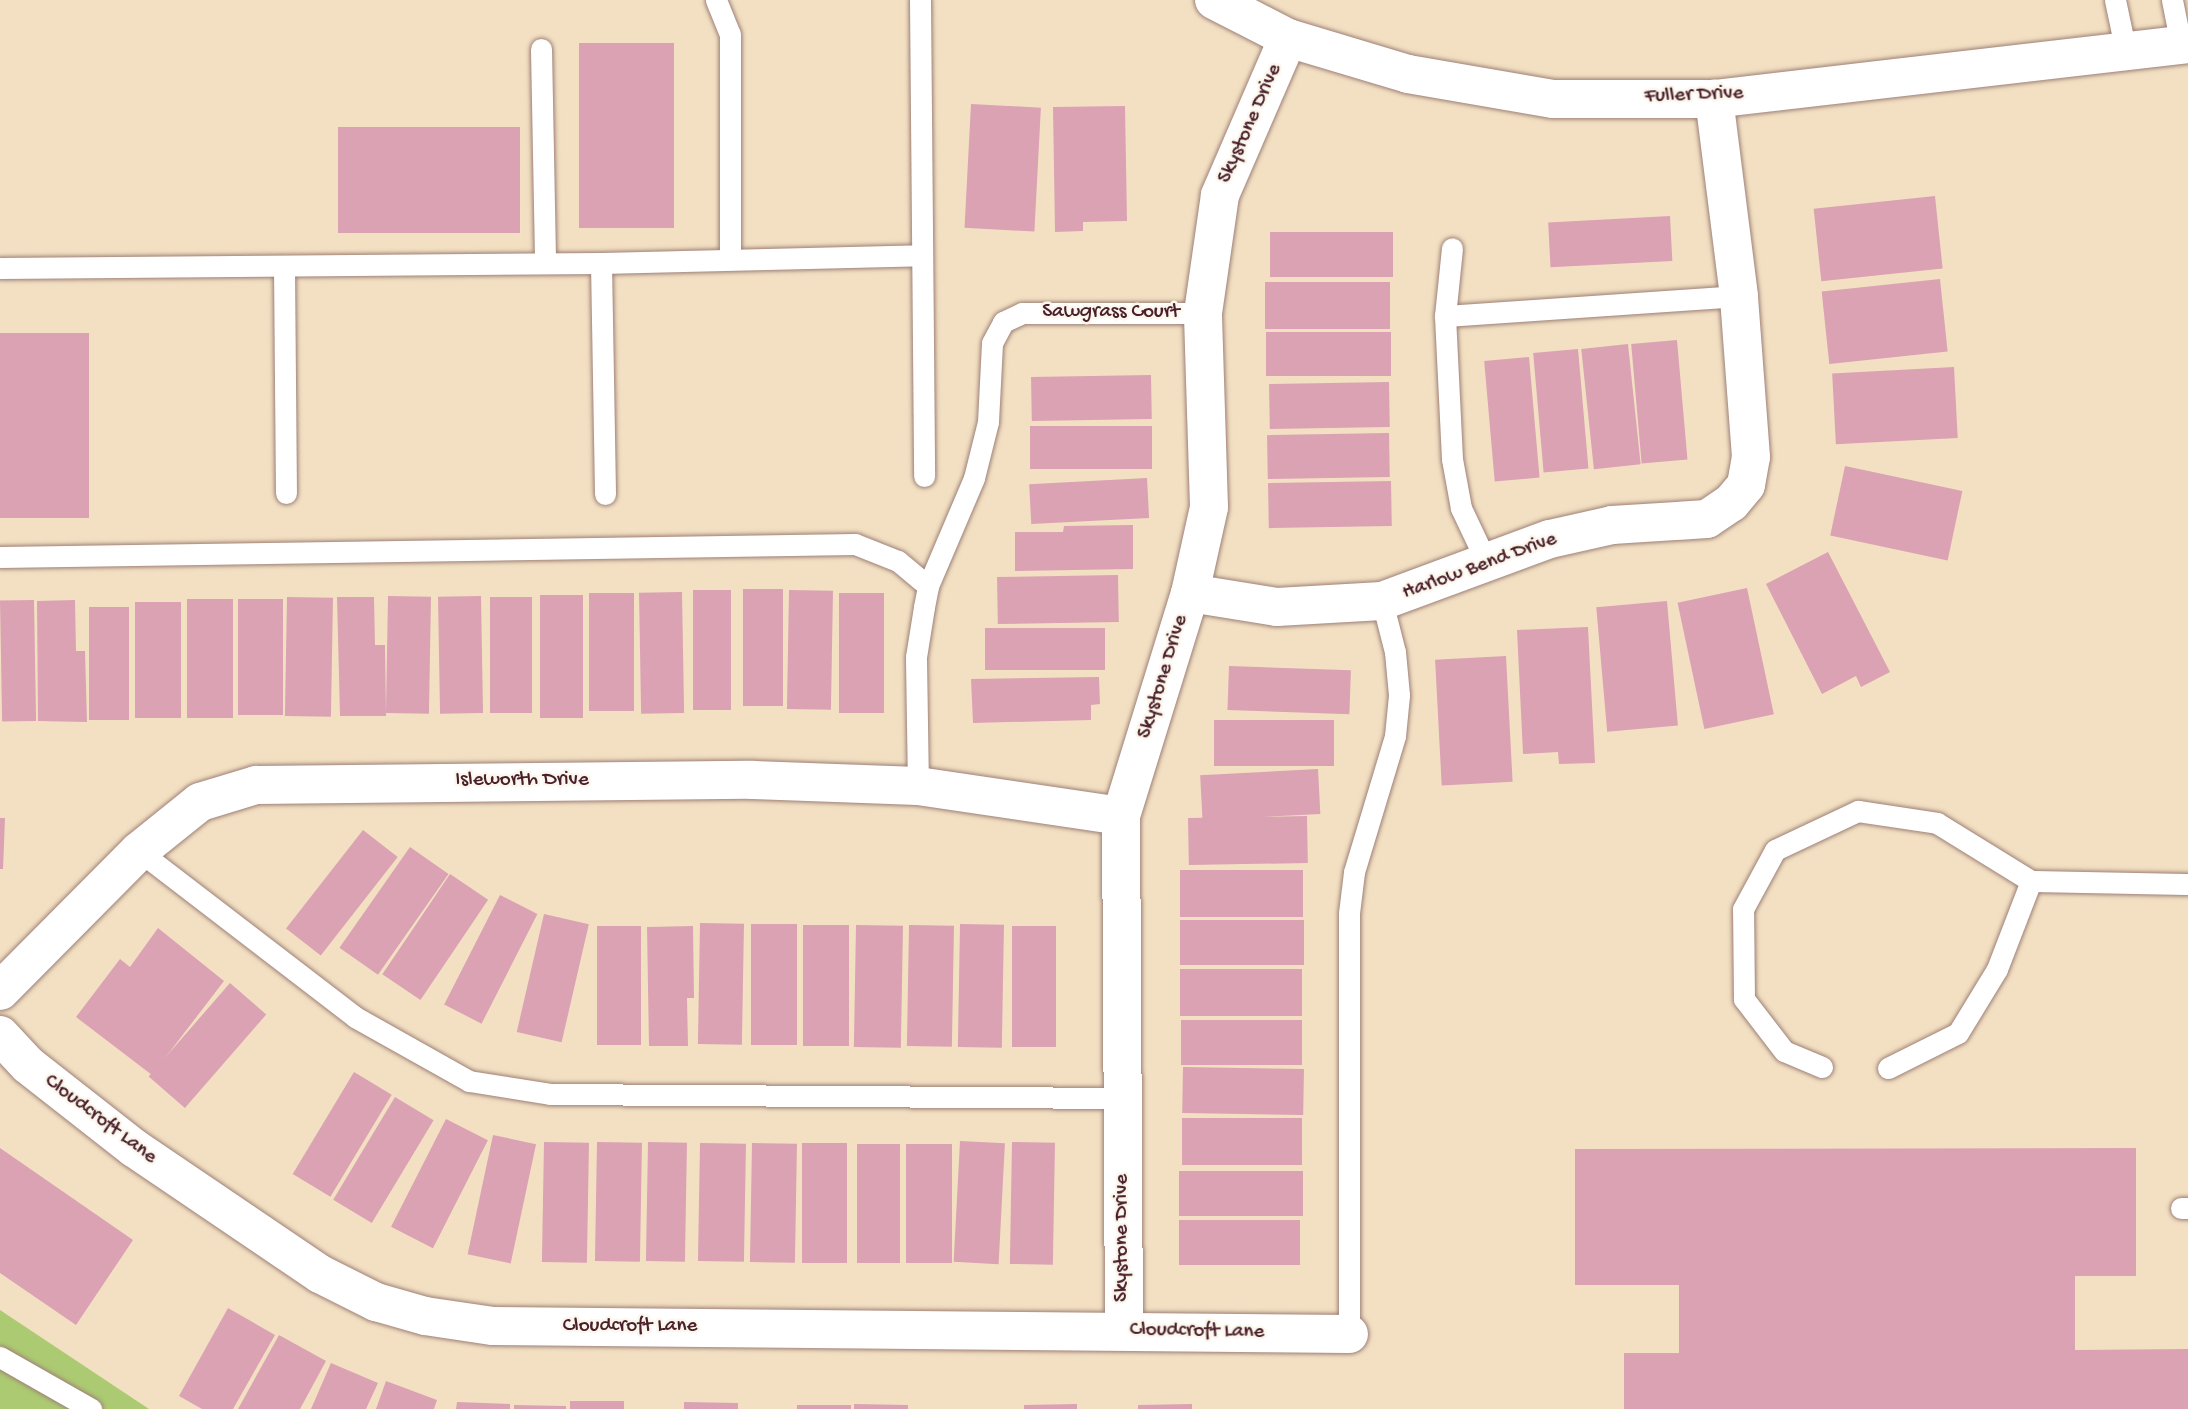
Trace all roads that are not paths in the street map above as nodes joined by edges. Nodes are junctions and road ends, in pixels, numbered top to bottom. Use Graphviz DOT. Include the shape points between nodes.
graph roads {
  1 [pos="716,0"];
  2 [pos="920,0"];
  3 [pos="1214,0"];
  4 [pos="2115,0"];
  5 [pos="2172,0"];
  6 [pos="1289,38"];
  7 [pos="2185,44"];
  8 [pos="541,49"];
  9 [pos="2126,52"];
  10 [pos="1714,99"];
  11 [pos="1452,248"];
  12 [pos="922,255"];
  13 [pos="730,259"];
  14 [pos="545,262"];
  15 [pos="601,263"];
  16 [pos="284,267"];
  17 [pos="0,268"];
  18 [pos="1739,296"];
  19 [pos="1203,313"];
  20 [pos="1445,316"];
  21 [pos="924,477"];
  22 [pos="286,494"];
  23 [pos="604,494"];
  24 [pos="0,557"];
  25 [pos="1486,561"];
  26 [pos="928,586"];
  27 [pos="1190,593"];
  28 [pos="1382,601"];
  29 [pos="918,786"];
  30 [pos="1121,816"];
  31 [pos="139,851"];
  32 [pos="2031,881"];
  33 [pos="2188,884"];
  34 [pos="0,991"];
  35 [pos="0,1035"];
  36 [pos="1822,1066"];
  37 [pos="1888,1068"];
  38 [pos="1123,1098"];
  39 [pos="1124,1331"];
  40 [pos="1349,1334"];
  41 [pos="0,1357"];
  42 [pos="91,1409"];
  1 -- 13 [label="lane" via="730,34"];
  2 -- 12 [label="lane"];
  3 -- 6 [label="street, Fuller Drive"];
  4 -- 9 [label="lane"];
  5 -- 7 [label="lane"];
  6 -- 10 [label="street, Fuller Drive" via="1408,74 1553,99"];
  6 -- 19 [label="street, Skystone Drive" via="1220,195"];
  7 -- 9 [label="street, Fuller Drive"];
  8 -- 14 [label="lane"];
  9 -- 10 [label="street, Fuller Drive"];
  10 -- 18 [label="street, Harlow Bend Drive"];
  11 -- 20 [label="lane"];
  12 -- 13 [label="lane"];
  12 -- 21 [label="lane"];
  13 -- 15 [label="lane"];
  14 -- 15 [label="lane"];
  14 -- 16 [label="lane"];
  15 -- 23 [label="lane"];
  16 -- 17 [label="lane"];
  16 -- 22 [label="lane"];
  18 -- 20 [label="lane"];
  18 -- 25 [label="street, Harlow Bend Drive" via="1751,457 1746,485 1731,503 1707,519 1612,525 1550,539"];
  19 -- 26 [label="lane, Sawgrass Court" via="1022,313 1003,322 992,344 989,422 975,478"];
  19 -- 27 [label="street, Skystone Drive" via="1209,507"];
  20 -- 25 [label="lane" via="1452,458 1461,508"];
  24 -- 26 [label="lane" via="855,544 898,561"];
  25 -- 28 [label="street, Harlow Bend Drive"];
  26 -- 29 [label="lane" via="916,657"];
  27 -- 28 [label="street, Harlow Bend Drive" via="1277,607"];
  27 -- 30 [label="street, Skystone Drive"];
  28 -- 40 [label="lane" via="1395,652 1399,695 1395,736 1354,872 1349,913"];
  29 -- 30 [label="street, Isleworth Drive"];
  29 -- 31 [label="street, Isleworth Drive" via="753,780 256,785 201,802"];
  30 -- 38 [label="street, Skystone Drive"];
  31 -- 34 [label="street, Isleworth Drive"];
  31 -- 38 [label="lane" via="355,1017 469,1081 550,1094"];
  32 -- 33 [label="lane"];
  32 -- 36 [label="lane" via="1937,823 1858,811 1775,850 1743,909 1744,999 1784,1051"];
  32 -- 37 [label="lane" via="1997,969 1958,1033"];
  35 -- 39 [label="street, Cloudcroft Lane" via="28,1065 134,1148 320,1275 376,1302 425,1316 493,1326"];
  38 -- 39 [label="street, Skystone Drive"];
  39 -- 40 [label="street, Cloudcroft Lane"];
  41 -- 42 [label="lane"];
}
